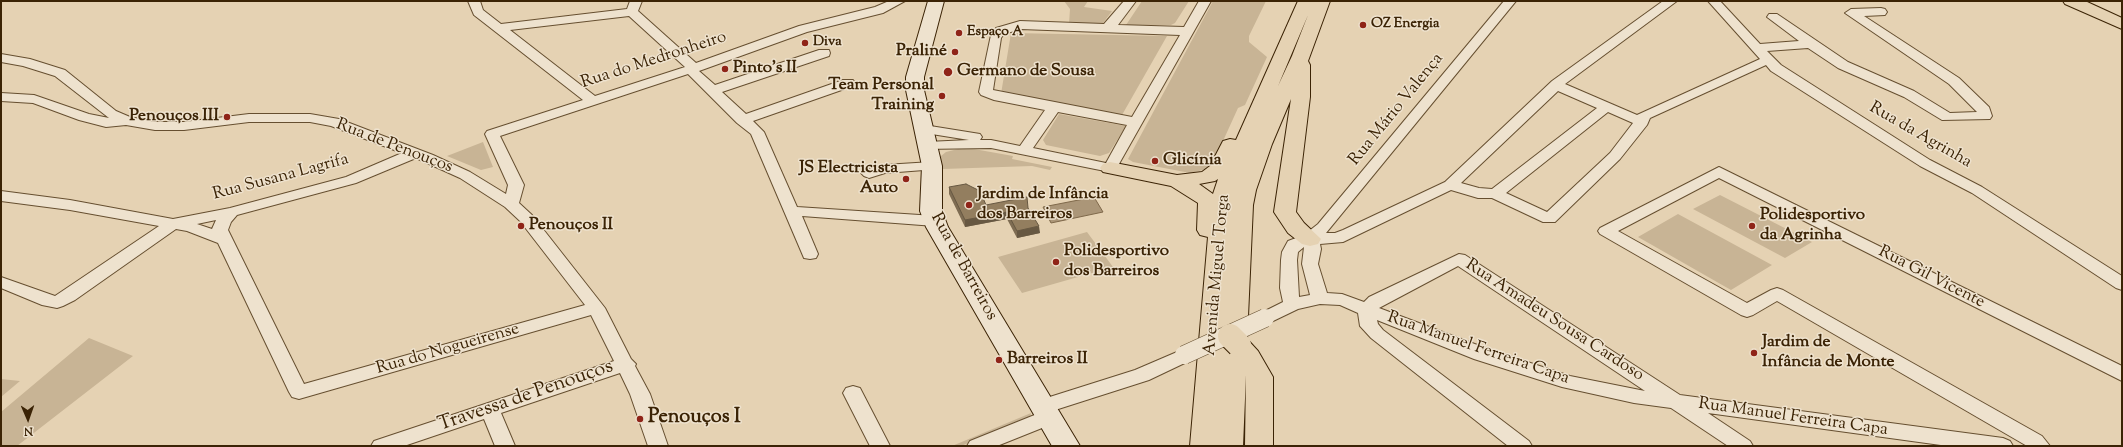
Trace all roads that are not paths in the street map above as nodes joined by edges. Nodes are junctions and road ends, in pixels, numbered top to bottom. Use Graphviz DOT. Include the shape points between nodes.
graph roads {
  1 [pos="474,1"];
  2 [pos="899,1"];
  3 [pos="936,1"];
  4 [pos="1130,1"];
  5 [pos="1205,1"];
  6 [pos="1306,1"];
  7 [pos="1322,1"];
  8 [pos="1510,1"];
  9 [pos="1671,1"];
  10 [pos="1714,1"];
  11 [pos="2071,1"];
  12 [pos="634,7"];
  13 [pos="1882,12"];
  14 [pos="1773,17"];
  15 [pos="2122,24"];
  16 [pos="498,28"];
  17 [pos="1107,28"];
  18 [pos="1186,32"];
  19 [pos="1811,44"];
  20 [pos="1757,48"];
  21 [pos="824,53"];
  22 [pos="1302,56"];
  23 [pos="1,58"];
  24 [pos="1768,60"];
  25 [pos="692,69"];
  26 [pos="848,82"];
  27 [pos="1556,85"];
  28 [pos="713,90"];
  29 [pos="1,97"];
  30 [pos="592,100"];
  31 [pos="1054,107"];
  32 [pos="1606,107"];
  33 [pos="1256,114"];
  34 [pos="742,120"];
  35 [pos="126,121"];
  36 [pos="1135,122"];
  37 [pos="1642,122"];
  38 [pos="928,147"];
  39 [pos="1024,151"];
  40 [pos="416,153"];
  41 [pos="1110,168"];
  42 [pos="869,173"];
  43 [pos="1177,181"];
  44 [pos="1450,186"];
  45 [pos="1495,194"];
  46 [pos="1,196"];
  47 [pos="512,204"];
  48 [pos="791,211"];
  49 [pos="231,212"];
  50 [pos="935,221"];
  51 [pos="176,224"];
  52 [pos="1310,239"];
  53 [pos="225,240"];
  54 [pos="810,254"];
  55 [pos="1217,269"];
  56 [pos="1,282"];
  57 [pos="2122,284"];
  58 [pos="1320,298"];
  59 [pos="1292,305"];
  60 [pos="596,308"];
  61 [pos="1366,310"];
  62 [pos="1233,339"];
  63 [pos="626,364"];
  64 [pos="2122,374"];
  65 [pos="853,393"];
  66 [pos="1678,402"];
  67 [pos="490,410"];
  68 [pos="1047,411"];
  69 [pos="1992,445"];
  70 [pos="381,446"];
  71 [pos="505,446"];
  72 [pos="658,446"];
  73 [pos="880,446"];
  74 [pos="977,446"];
  75 [pos="1066,446"];
  76 [pos="1204,446"];
  77 [pos="1229,446"];
  78 [pos="1259,446"];
  79 [pos="1522,446"];
  80 [pos="1743,446"];
  81 [pos="2040,446"];
  1 -- 16 [label="street" via="478,12"];
  2 -- 25 [label="street, Rua do Medronheiro" via="879,10 803,29"];
  3 -- 38 [label="street, Rua de Barreiros" via="916,74 915,90"];
  4 -- 17 [label="street"];
  5 -- 18 [label="street"];
  6 -- 33 [label="main road, Avenida Miguel Torga"];
  7 -- 22 [label="main road, Avenida Miguel Torga"];
  8 -- 52 [label="street, Rua Mário Valença" via="1324,227"];
  9 -- 27 [label="street"];
  10 -- 20 [label="street, Rua da Agrinha"];
  11 -- 15 [label="main road"];
  12 -- 16 [label="street"];
  12 -- 25 [label="street"];
  13 -- 19 [label="street" via="1852,13 1954,81 1984,110 1985,116 1947,117 1909,94 1843,65"];
  14 -- 19 [label="street"];
  16 -- 30 [label="street"];
  17 -- 18 [label="street"];
  17 -- 31 [label="street" via="1020,25 1000,31 995,38 986,92 994,96"];
  18 -- 36 [label="street"];
  19 -- 20 [label="street"];
  20 -- 24 [label="street, Rua da Agrinha"];
  21 -- 28 [label="street"];
  22 -- 52 [label="main road" via="1301,97 1285,212 1296,228"];
  22 -- 77 [label="main road, Avenida Miguel Torga" via="1250,173 1242,205"];
  23 -- 35 [label="street, Rua de Penouços" via="60,73 112,114"];
  24 -- 37 [label="street" via="1643,116"];
  24 -- 57 [label="street, Rua da Agrinha" via="1776,68 1890,142 1977,190"];
  25 -- 28 [label="street"];
  25 -- 30 [label="street, Rua do Medronheiro"];
  26 -- 34 [label="street"];
  27 -- 32 [label="street"];
  27 -- 44 [label="street"];
  28 -- 34 [label="street"];
  29 -- 35 [label="street" via="34,99 106,123"];
  30 -- 47 [label="street, Rua do Medronheiro" via="492,134 516,185"];
  31 -- 36 [label="street"];
  31 -- 39 [label="street"];
  32 -- 37 [label="street"];
  32 -- 45 [label="street"];
  33 -- 43 [label="main road" via="1241,120 1219,169 1208,177"];
  33 -- 55 [label="main road, Avenida Miguel Torga" via="1225,188"];
  34 -- 48 [label="street" via="757,132"];
  35 -- 40 [label="street, Rua de Penouços" via="155,126 184,126 249,118 310,118 334,122"];
  36 -- 41 [label="street"];
  37 -- 45 [label="street" via="1615,156 1549,219"];
  38 -- 39 [label="street" via="991,144"];
  38 -- 42 [label="street" via="884,169"];
  38 -- 50 [label="street, Rua de Barreiros" via="930,203"];
  39 -- 41 [label="street"];
  40 -- 47 [label="street, Rua de Penouços" via="465,175"];
  40 -- 49 [label="street, Rua Susana Lagrifa" via="351,180"];
  41 -- 43 [label="main road"];
  43 -- 55 [label="main road" via="1204,196 1209,204 1207,246"];
  44 -- 45 [label="street"];
  44 -- 52 [label="street" via="1337,238"];
  46 -- 51 [label="street" via="70,205"];
  47 -- 60 [label="street, Rua de Penouços" via="529,221"];
  48 -- 50 [label="street"];
  48 -- 54 [label="street"];
  49 -- 51 [label="street, Rua Susana Lagrifa"];
  49 -- 53 [label="street" via="223,221 220,230"];
  50 -- 68 [label="street, Rua de Barreiros" via="1022,373"];
  51 -- 53 [label="street"];
  51 -- 56 [label="street" via="157,234 57,302 48,301"];
  52 -- 58 [label="street" via="1313,249 1310,264"];
  52 -- 59 [label="street" via="1294,245 1290,252 1289,288"];
  53 -- 60 [label="street, Rua do Nogueirense" via="299,392"];
  55 -- 76 [label="main road, Avenida Miguel Torga"];
  58 -- 59 [label="street, Rua Manuel Ferreira Capa"];
  58 -- 61 [label="street, Rua Manuel Ferreira Capa" via="1342,300"];
  59 -- 62 [label="street, Rua Manuel Ferreira Capa, bridge" via="1265,318"];
  60 -- 63 [label="street, Rua de Penouços"];
  61 -- 66 [label="street, Rua Manuel Ferreira Capa" via="1481,354 1569,382 1634,396"];
  61 -- 66 [label="street, Rua Amadeu Sousa Cardoso" via="1375,301 1459,259"];
  61 -- 79 [label="street" via="1369,326 1377,334"];
  62 -- 68 [label="street, Rua Manuel Ferreira Capa, bridge" via="1184,355 1142,375"];
  62 -- 78 [label="main road" via="1249,357 1260,377"];
  63 -- 67 [label="street, Travessa de Penouços"];
  63 -- 72 [label="street, Rua de Penouços" via="640,394"];
  64 -- 81 [label="street, Rua Gil Vicente" via="1719,172 1606,231 1746,311 1777,294"];
  65 -- 73 [label="street"];
  66 -- 69 [label="street, Rua Manuel Ferreira Capa"];
  66 -- 80 [label="street"];
  67 -- 70 [label="street, Travessa de Penouços"];
  67 -- 71 [label="street"];
  68 -- 74 [label="street, Rua Manuel Ferreira Capa"];
  68 -- 75 [label="street, Rua de Barreiros"];
}
